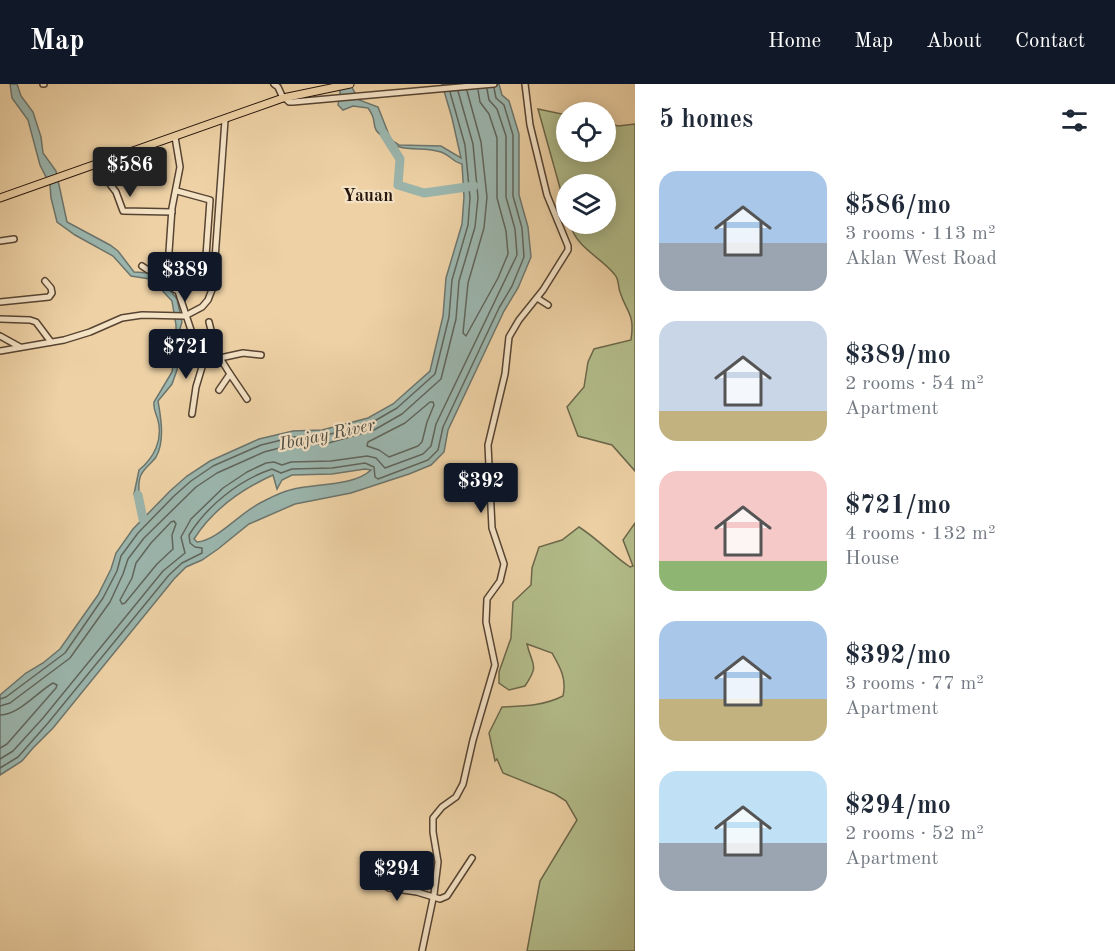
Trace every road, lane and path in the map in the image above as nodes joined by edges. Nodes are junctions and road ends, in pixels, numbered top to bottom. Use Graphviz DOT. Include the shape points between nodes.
graph roads {
  1 [pos="274,84"];
  2 [pos="350,84"];
  3 [pos="494,84"];
  4 [pos="525,84"];
  5 [pos="284,98"];
  6 [pos="225,120"];
  7 [pos="176,137"];
  8 [pos="99,163"];
  9 [pos="177,191"];
  10 [pos="0,198"];
  11 [pos="172,212"];
  12 [pos="14,239"];
  13 [pos="0,241"];
  14 [pos="206,256"];
  15 [pos="142,266"];
  16 [pos="167,273"];
  17 [pos="45,281"];
  18 [pos="537,298"];
  19 [pos="0,302"];
  20 [pos="548,305"];
  21 [pos="185,315"];
  22 [pos="0,319"];
  23 [pos="209,322"];
  24 [pos="0,336"];
  25 [pos="51,342"];
  26 [pos="201,342"];
  27 [pos="21,347"];
  28 [pos="208,347"];
  29 [pos="0,351"];
  30 [pos="261,355"];
  31 [pos="220,358"];
  32 [pos="230,374"];
  33 [pos="219,390"];
  34 [pos="247,399"];
  35 [pos="192,414"];
  36 [pos="472,858"];
  37 [pos="372,878"];
  38 [pos="433,898"];
  39 [pos="422,951"];
  1 -- 5 [label="street"];
  2 -- 5 [label="main road"];
  3 -- 5 [label="street" via="332,100 289,102"];
  4 -- 18 [label="street" via="530,125 547,195 568,246 567,255"];
  5 -- 6 [label="main road"];
  6 -- 7 [label="main road"];
  6 -- 21 [label="street" via="213,286 202,307"];
  7 -- 8 [label="main road"];
  7 -- 9 [label="street" via="180,167"];
  8 -- 10 [label="main road"];
  8 -- 11 [label="street" via="123,211"];
  9 -- 11 [label="street"];
  9 -- 14 [label="street" via="210,200"];
  11 -- 16 [label="street"];
  12 -- 13 [label="street"];
  15 -- 16 [label="street"];
  16 -- 21 [label="street" via="169,286 178,291"];
  17 -- 19 [label="street" via="51,288 49,297"];
  18 -- 20 [label="street"];
  18 -- 38 [label="street" via="509,337 505,374 488,445 492,528 504,564 500,581 487,599 486,622 495,665 463,784 456,797 434,818 438,862"];
  21 -- 25 [label="street" via="122,318 90,332"];
  21 -- 26 [label="street" via="192,333"];
  22 -- 25 [label="street" via="36,322"];
  23 -- 26 [label="street" via="210,336"];
  24 -- 27 [label="street"];
  25 -- 27 [label="street"];
  26 -- 28 [label="street"];
  27 -- 29 [label="street"];
  28 -- 31 [label="street"];
  28 -- 35 [label="street"];
  30 -- 31 [label="street" via="243,353"];
  31 -- 32 [label="street"];
  32 -- 33 [label="street"];
  32 -- 34 [label="street"];
  36 -- 38 [label="street" via="447,896"];
  37 -- 38 [label="street" via="389,888"];
  38 -- 39 [label="street"];
}
